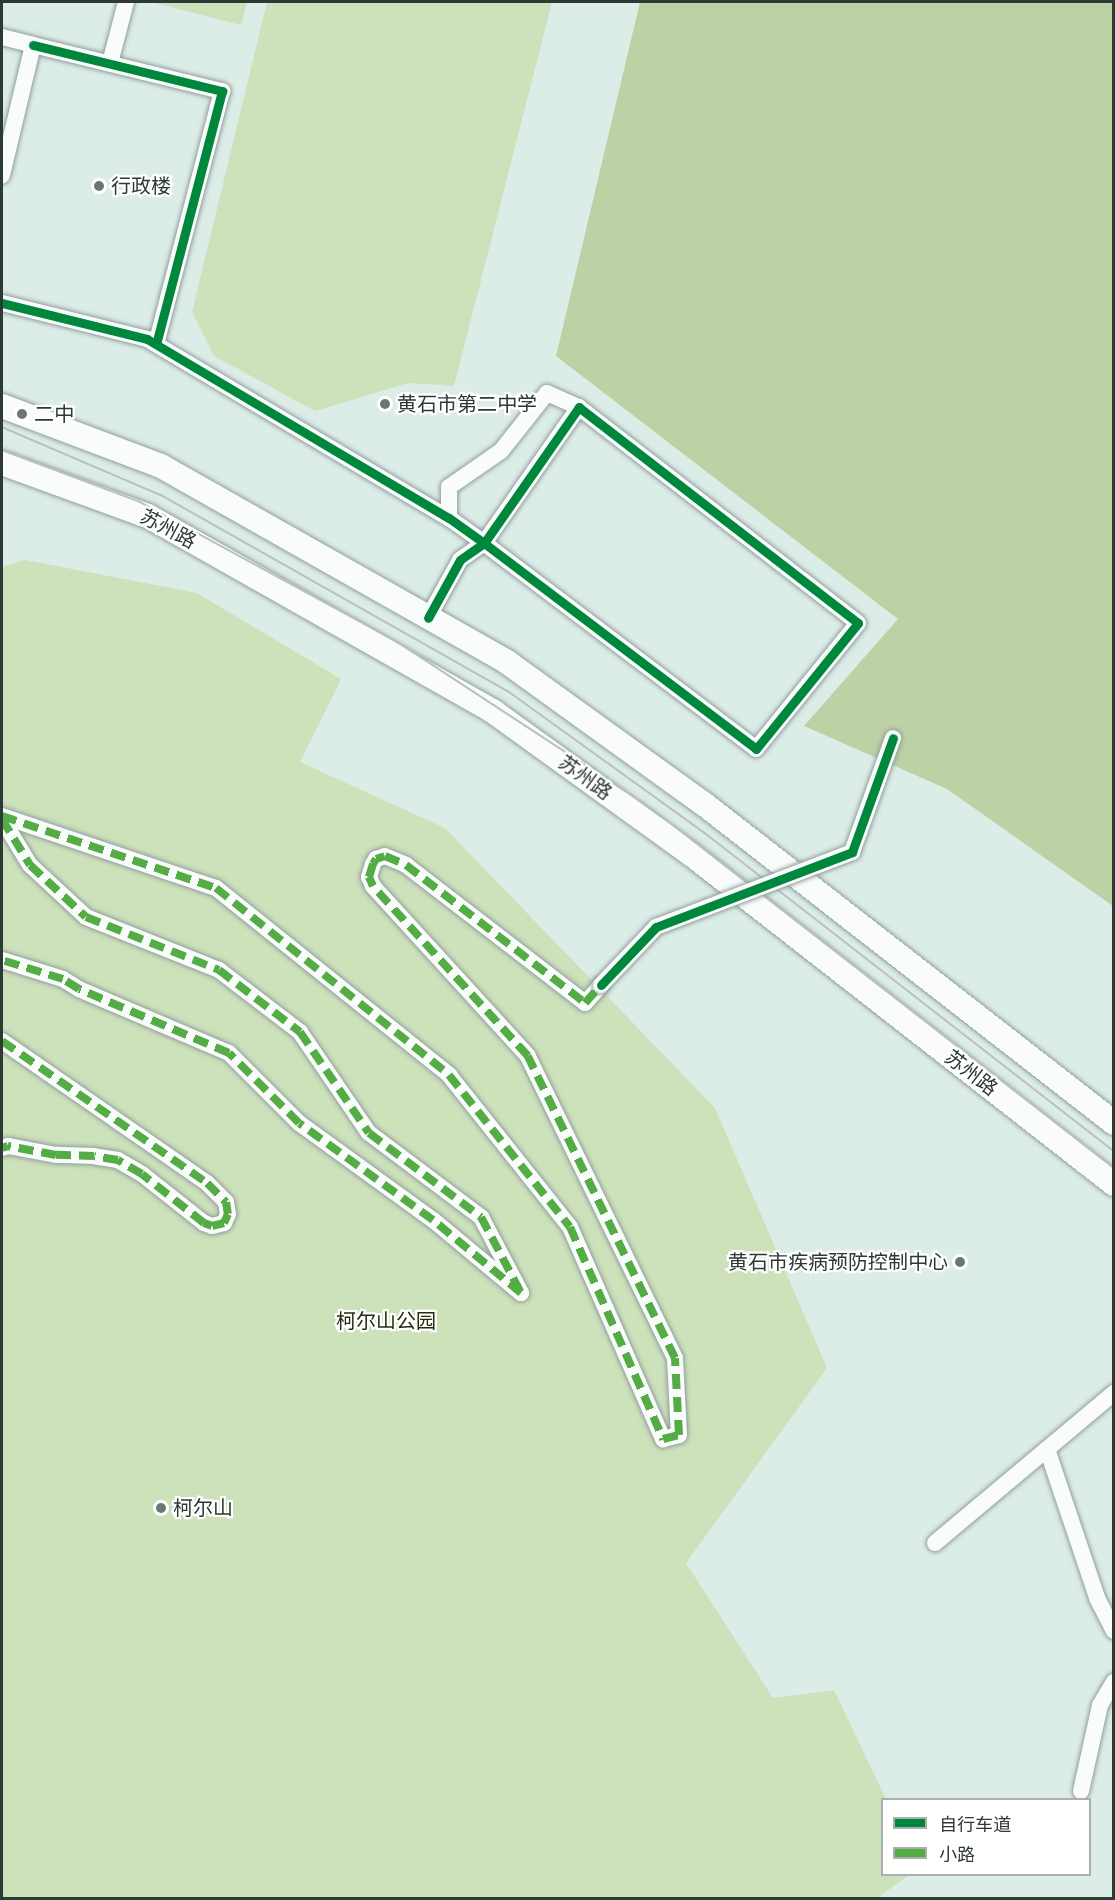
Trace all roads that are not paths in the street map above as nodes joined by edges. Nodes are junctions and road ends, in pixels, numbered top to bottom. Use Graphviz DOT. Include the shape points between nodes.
graph roads {
  1 [pos="126,2"];
  2 [pos="2,38"];
  3 [pos="33,45"];
  4 [pos="110,63"];
  5 [pos="2,175"];
  6 [pos="2,303"];
  7 [pos="156,344"];
  8 [pos="2,406"];
  9 [pos="579,407"];
  10 [pos="2,463"];
  11 [pos="449,518"];
  12 [pos="484,543"];
  13 [pos="428,618"];
  14 [pos="893,738"];
  15 [pos="2,818"];
  16 [pos="2,960"];
  17 [pos="2,1041"];
  18 [pos="1113,1123"];
  19 [pos="2,1148"];
  20 [pos="1113,1184"];
  21 [pos="1113,1393"];
  22 [pos="1047,1449"];
  23 [pos="935,1543"];
  24 [pos="1113,1631"];
  25 [pos="1113,1682"];
  26 [pos="1081,1791"];
  1 -- 4 [label="street"];
  2 -- 3 [label="street"];
  3 -- 4 [label="street"];
  3 -- 5 [label="street"];
  4 -- 7 [label="street" via="222,91"];
  6 -- 7 [label="street"];
  7 -- 11 [label="street"];
  8 -- 13 [label="main road" via="161,466"];
  9 -- 11 [label="street" via="547,393 501,451 450,487"];
  9 -- 12 [label="street"];
  9 -- 12 [label="street" via="858,623 756,749"];
  10 -- 20 [label="main road, 苏州路" via="148,516 494,712 691,854"];
  11 -- 12 [label="street"];
  12 -- 13 [label="street" via="460,560"];
  13 -- 18 [label="main road" via="507,662 704,804"];
  14 -- 15 [label="street, bridge" via="852,852 656,927 585,1003 406,864 385,856 373,864 369,877 373,886 528,1056 675,1359 679,1435 663,1439 570,1227 449,1075 216,888"];
  15 -- 16 [label="street" via="30,865 87,917 219,970 300,1032 369,1133 481,1217 521,1293 433,1220 299,1123 229,1053 63,979"];
  17 -- 19 [label="street" via="207,1183 226,1203 228,1214 224,1223 204,1223 118,1160"];
  21 -- 22 [label="street"];
  22 -- 23 [label="street"];
  22 -- 24 [label="street" via="1097,1598"];
  25 -- 26 [label="street" via="1100,1705"];
}
